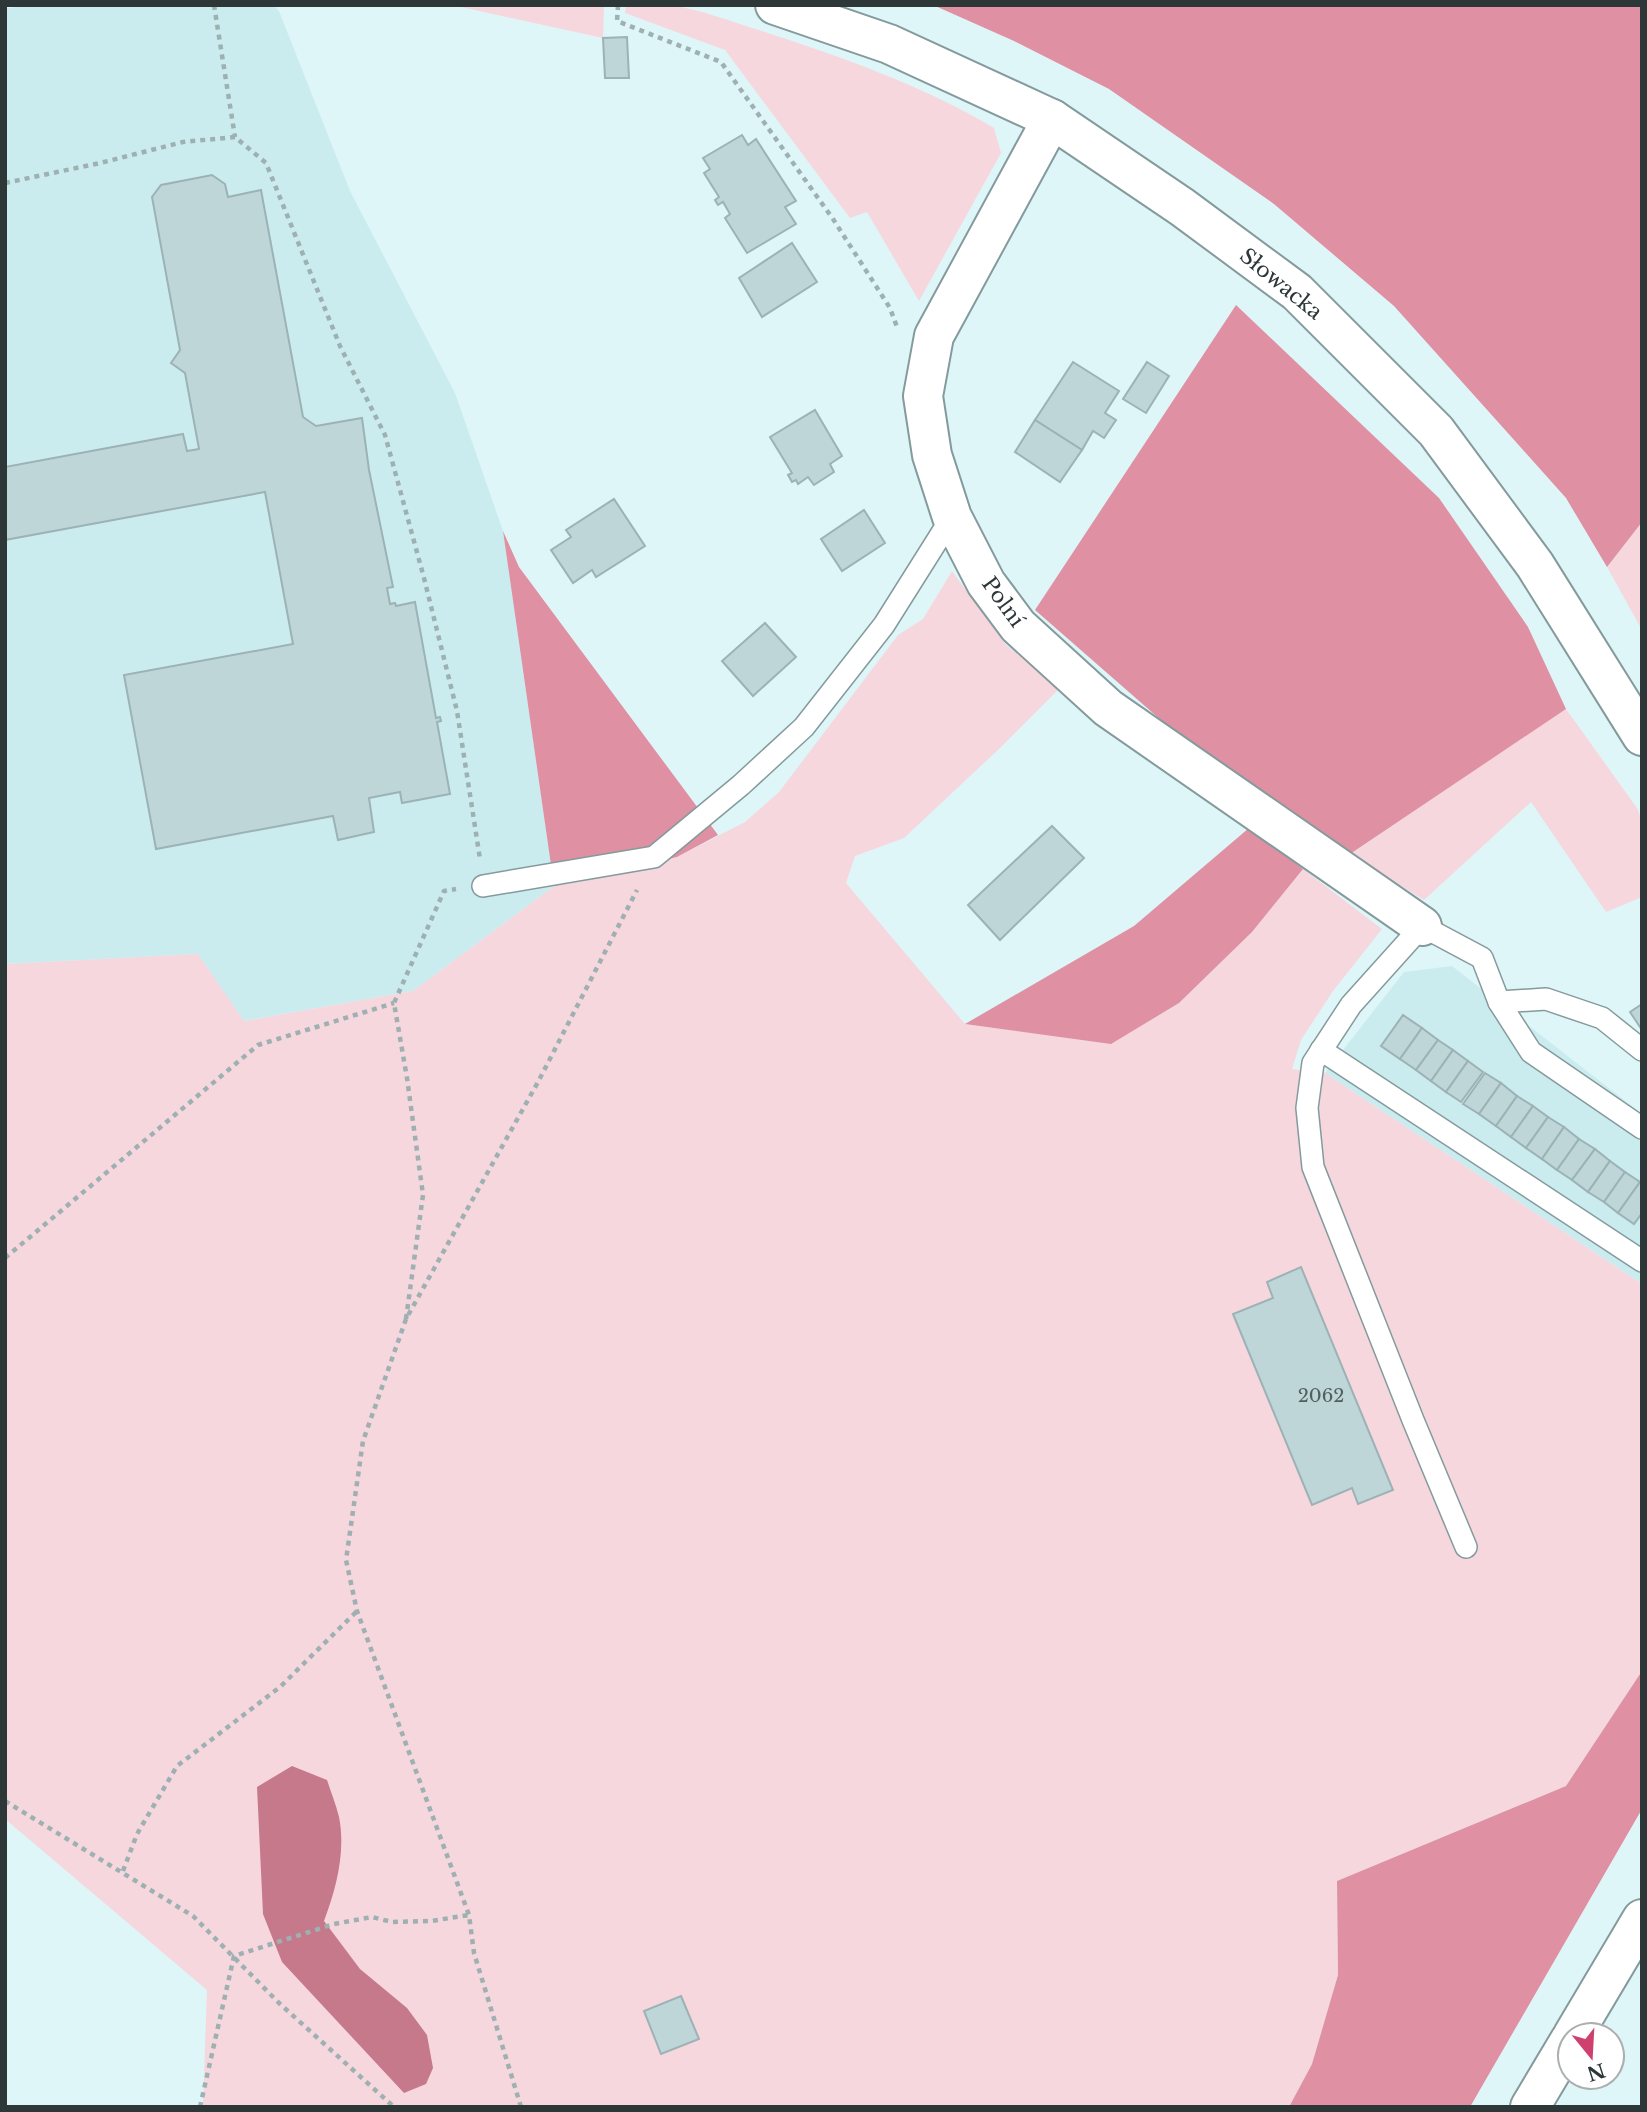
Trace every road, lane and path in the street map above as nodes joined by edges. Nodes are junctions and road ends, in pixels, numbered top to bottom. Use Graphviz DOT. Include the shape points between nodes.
graph roads {
  1 [pos="214,5"];
  2 [pos="618,5"];
  3 [pos="775,5"];
  4 [pos="1052,119"];
  5 [pos="235,137"];
  6 [pos="5,183"];
  7 [pos="900,333"];
  8 [pos="952,517"];
  9 [pos="1642,736"];
  10 [pos="654,858"];
  11 [pos="483,886"];
  12 [pos="1422,926"];
  13 [pos="394,1003"];
  14 [pos="1499,1003"];
  15 [pos="1321,1050"];
  16 [pos="1642,1050"];
  17 [pos="1642,1128"];
  18 [pos="5,1258"];
  19 [pos="1642,1261"];
  20 [pos="406,1319"];
  21 [pos="1466,1547"];
  22 [pos="357,1611"];
  23 [pos="5,1801"];
  24 [pos="122,1871"];
  25 [pos="468,1915"];
  26 [pos="1642,1919"];
  27 [pos="234,1956"];
  28 [pos="1581,2021"];
  29 [pos="1556,2063"];
  30 [pos="201,2107"];
  31 [pos="394,2107"];
  32 [pos="521,2107"];
  33 [pos="1530,2107"];
  1 -- 5 [label="path"];
  2 -- 7 [label="path" via="617,20 721,62 834,219 890,308"];
  3 -- 4 [label="street, Słowacka" via="889,44"];
  4 -- 8 [label="street, Polní" via="934,336 923,396 932,455"];
  4 -- 9 [label="street, Słowacka" via="1297,292 1436,431 1535,565"];
  5 -- 6 [label="path" via="183,142"];
  5 -- 11 [label="path" via="266,163 340,346 385,435 457,711"];
  8 -- 10 [label="lane" via="884,625 804,727"];
  8 -- 12 [label="street, Polní" via="986,583 1018,626 1108,708"];
  10 -- 11 [label="lane"];
  10 -- 20 [label="path" via="538,1082"];
  11 -- 13 [label="path" via="444,891"];
  12 -- 14 [label="lane" via="1482,958"];
  12 -- 15 [label="lane" via="1351,1005"];
  13 -- 18 [label="path" via="258,1045"];
  13 -- 20 [label="path" via="423,1195"];
  14 -- 16 [label="lane" via="1557,1002 1602,1018"];
  14 -- 17 [label="lane" via="1531,1052"];
  15 -- 19 [label="lane"];
  15 -- 21 [label="lane" via="1313,1063 1307,1108 1313,1167"];
  20 -- 22 [label="path" via="363,1441 346,1560"];
  22 -- 24 [label="path" via="280,1687 177,1766 137,1834"];
  22 -- 25 [label="path"];
  23 -- 24 [label="path"];
  24 -- 27 [label="path" via="193,1916"];
  25 -- 27 [label="path" via="392,1922 372,1917 334,1924"];
  25 -- 32 [label="path" via="474,1953"];
  26 -- 28 [label="street"];
  27 -- 30 [label="path"];
  27 -- 31 [label="path"];
  29 -- 33 [label="street"];
}
